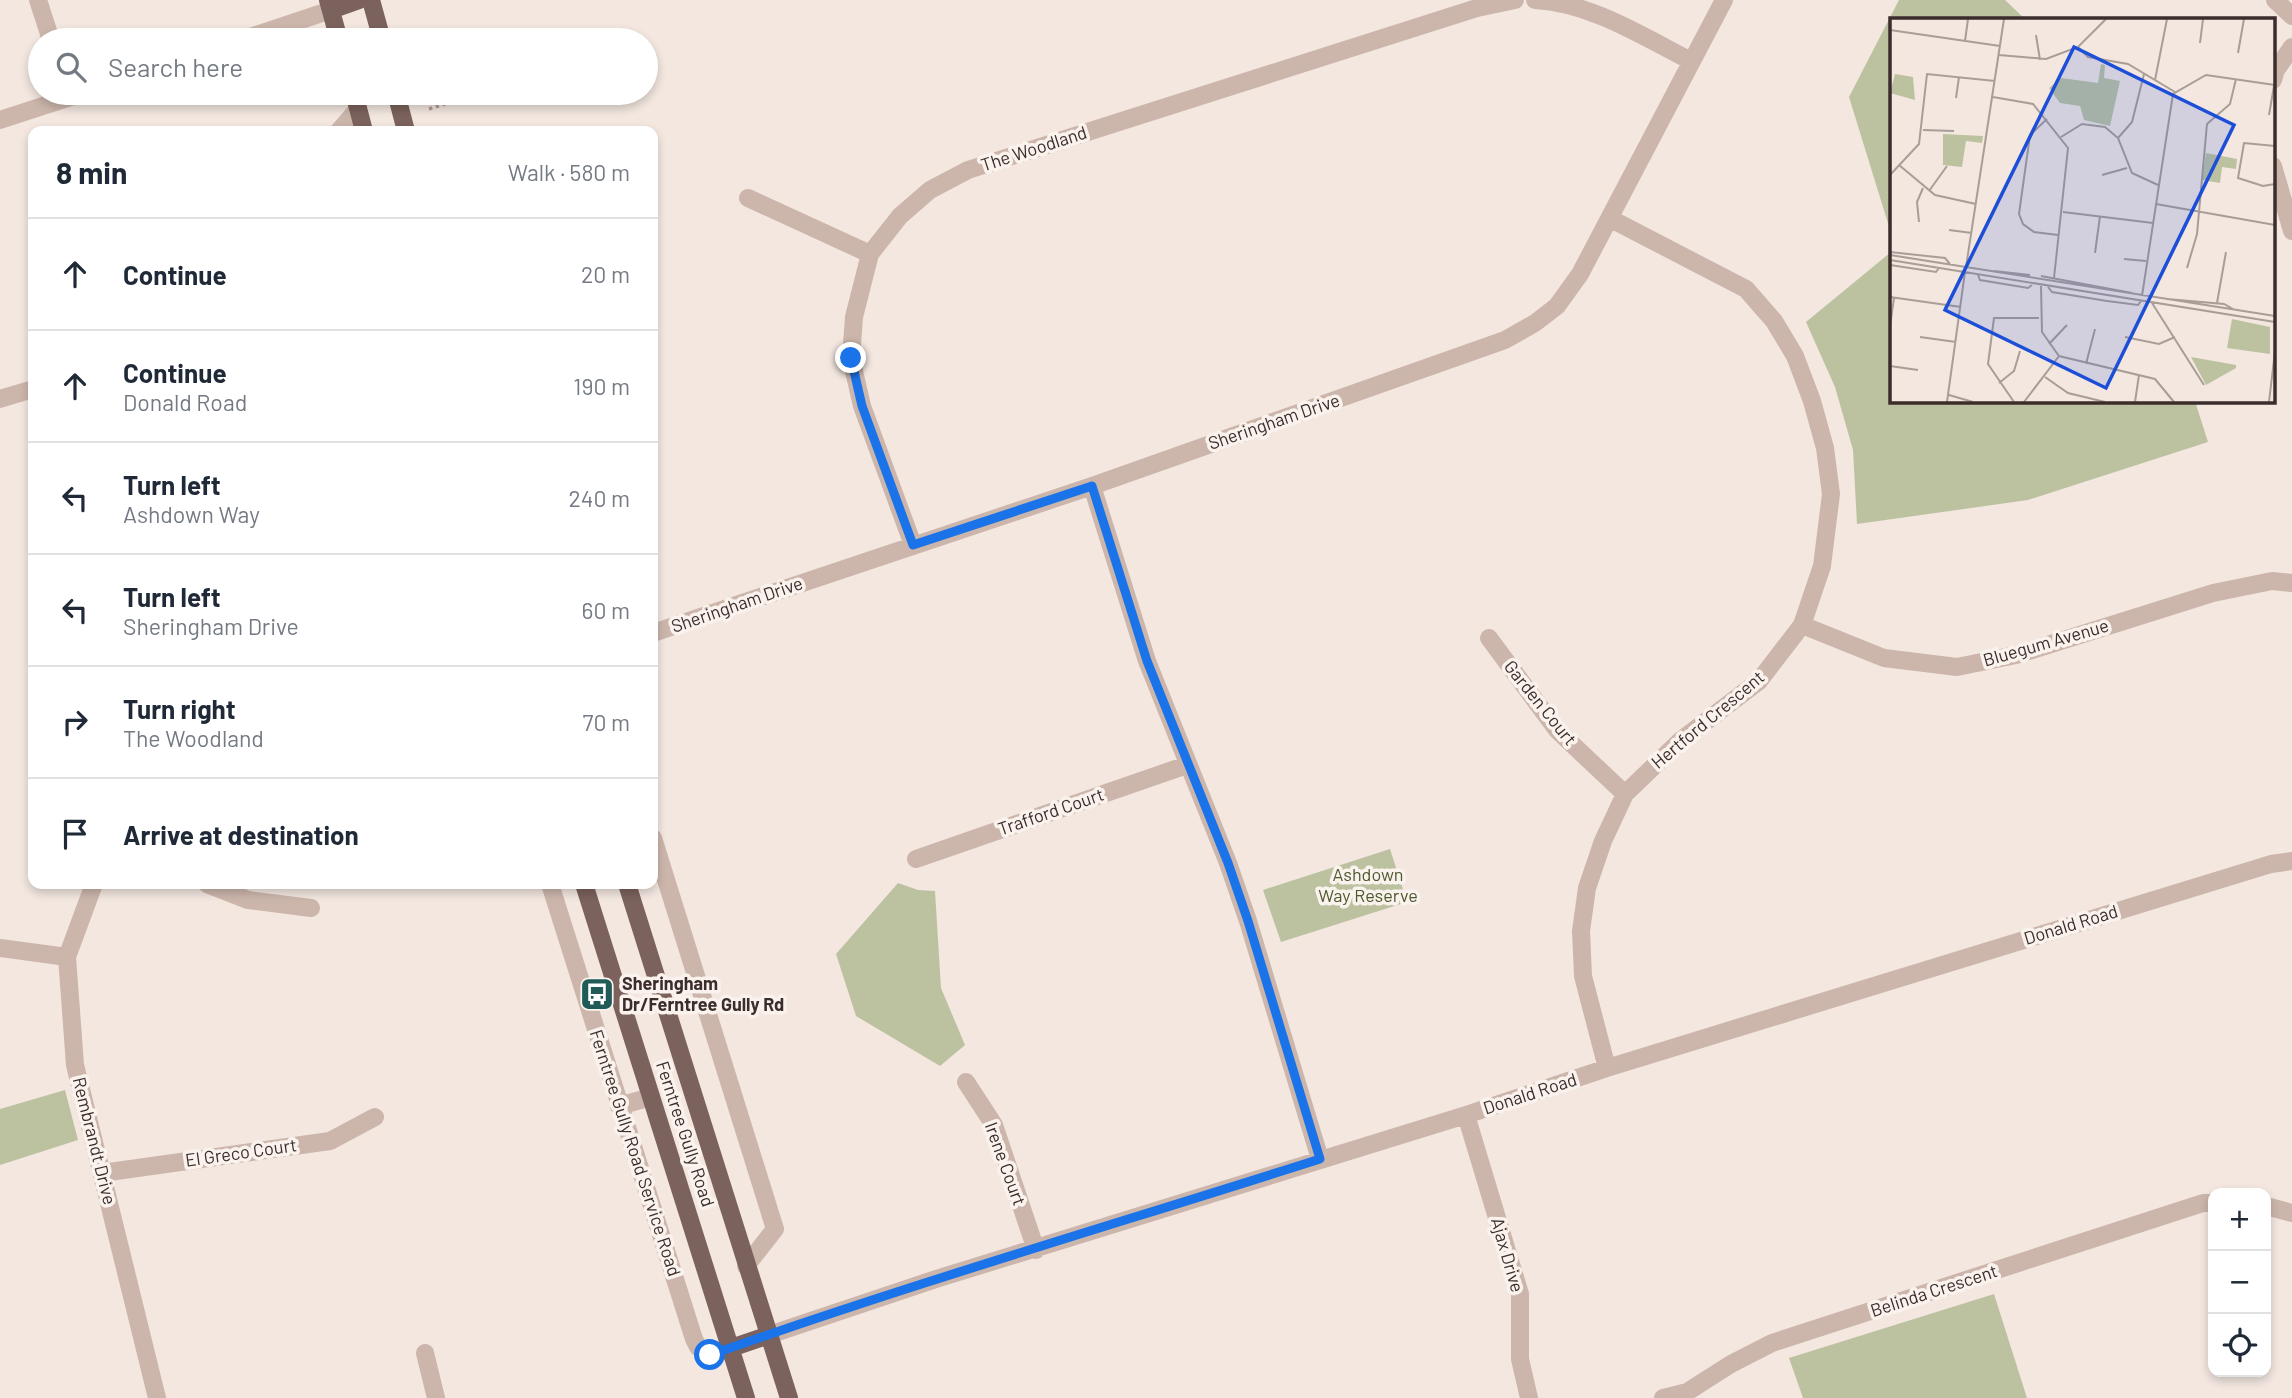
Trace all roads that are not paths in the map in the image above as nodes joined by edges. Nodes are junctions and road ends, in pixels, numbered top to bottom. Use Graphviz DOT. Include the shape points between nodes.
graph roads {
  1 [pos="38,0"];
  2 [pos="359,0"];
  3 [pos="371,0"];
  4 [pos="1515,0"];
  5 [pos="1535,0"];
  6 [pos="1724,0"];
  7 [pos="2275,0"];
  8 [pos="329,5"];
  9 [pos="2292,16"];
  10 [pos="47,28"];
  11 [pos="271,28"];
  12 [pos="336,28"];
  13 [pos="379,28"];
  14 [pos="2292,47"];
  15 [pos="1691,61"];
  16 [pos="2274,77"];
  17 [pos="43,105"];
  18 [pos="354,105"];
  19 [pos="357,105"];
  20 [pos="399,105"];
  21 [pos="0,120"];
  22 [pos="341,126"];
  23 [pos="364,126"];
  24 [pos="405,126"];
  25 [pos="2274,169"];
  26 [pos="748,198"];
  27 [pos="1611,219"];
  28 [pos="2292,231"];
  29 [pos="870,254"];
  30 [pos="28,391"];
  31 [pos="0,399"];
  32 [pos="1092,486"];
  33 [pos="913,545"];
  34 [pos="2292,583"];
  35 [pos="1802,625"];
  36 [pos="658,631"];
  37 [pos="1489,638"];
  38 [pos="1187,765"];
  39 [pos="1625,794"];
  40 [pos="658,854"];
  41 [pos="916,859"];
  42 [pos="2292,861"];
  43 [pos="92,889"];
  44 [pos="220,889"];
  45 [pos="552,889"];
  46 [pos="586,889"];
  47 [pos="629,889"];
  48 [pos="311,908"];
  49 [pos="0,948"];
  50 [pos="67,957"];
  51 [pos="1607,1068"];
  52 [pos="966,1082"];
  53 [pos="651,1097"];
  54 [pos="619,1106"];
  55 [pos="1466,1115"];
  56 [pos="375,1116"];
  57 [pos="1320,1159"];
  58 [pos="102,1173"];
  59 [pos="2208,1203"];
  60 [pos="2271,1207"];
  61 [pos="2292,1213"];
  62 [pos="1036,1250"];
  63 [pos="746,1266"];
  64 [pos="769,1335"];
  65 [pos="731,1348"];
  66 [pos="425,1353"];
  67 [pos="157,1398"];
  68 [pos="436,1398"];
  69 [pos="746,1398"];
  70 [pos="789,1398"];
  71 [pos="1529,1398"];
  72 [pos="1663,1398"];
  1 -- 10 [label="street"];
  2 -- 8 [label="main road"];
  3 -- 13 [label="main road"];
  4 -- 29 [label="street, The Woodland" via="1477,8 968,170 930,190 900,216"];
  5 -- 15 [label="street" via="1588,10"];
  6 -- 15 [label="street, Sheringham Drive"];
  7 -- 9 [label="street"];
  8 -- 11 [label="street"];
  8 -- 12 [label="main road"];
  14 -- 16 [label="street"];
  15 -- 27 [label="street, Sheringham Drive"];
  17 -- 21 [label="street"];
  18 -- 22 [label="street"];
  19 -- 23 [label="main road"];
  20 -- 24 [label="main road"];
  25 -- 28 [label="street"];
  26 -- 29 [label="street"];
  27 -- 32 [label="street, Sheringham Drive" via="1557,306 1505,340"];
  27 -- 35 [label="street, Hertford Crescent" via="1746,289 1774,321 1795,356 1825,448 1831,494 1822,566"];
  29 -- 33 [label="street, The Woodland" via="854,317 851,358 862,406"];
  30 -- 31 [label="street"];
  32 -- 33 [label="street, Sheringham Drive"];
  32 -- 38 [label="street" via="1147,661"];
  33 -- 36 [label="street, Sheringham Drive"];
  34 -- 35 [label="street, Bluegum Avenue" via="2272,581 2213,593 2016,655 1957,667 1884,658"];
  35 -- 39 [label="street, Hertford Crescent" via="1759,681 1680,741"];
  37 -- 39 [label="street, Garden Court" via="1558,730"];
  38 -- 41 [label="street, Trafford Court"];
  38 -- 57 [label="street" via="1248,921"];
  39 -- 51 [label="street, Hertford Crescent" via="1587,888 1581,931 1583,976"];
  40 -- 63 [label="street" via="775,1229"];
  42 -- 51 [label="street, Donald Road"];
  43 -- 50 [label="street, Rembrandt Drive"];
  44 -- 48 [label="street" via="248,900"];
  45 -- 54 [label="street, Ferntree Gully Road Service Road"];
  46 -- 53 [label="main road, Ferntree Gully Road"];
  47 -- 63 [label="main road, Ferntree Gully Road"];
  49 -- 50 [label="street"];
  50 -- 58 [label="street, Rembrandt Drive" via="75,1065"];
  51 -- 55 [label="street, Donald Road"];
  52 -- 62 [label="street, Irene Court" via="994,1125"];
  53 -- 54 [label="street"];
  53 -- 65 [label="main road, Ferntree Gully Road"];
  54 -- 65 [label="street, Ferntree Gully Road Service Road" via="694,1339 710,1355"];
  55 -- 57 [label="street, Donald Road"];
  55 -- 71 [label="street, Ajax Drive" via="1520,1294 1520,1359"];
  56 -- 58 [label="street, El Greco Court" via="330,1141"];
  57 -- 62 [label="street, Donald Road"];
  58 -- 67 [label="street, Rembrandt Drive"];
  59 -- 72 [label="street, Belinda Crescent" via="1772,1343 1687,1392"];
  60 -- 61 [label="street"];
  62 -- 64 [label="street, Donald Road"];
  63 -- 64 [label="main road, Ferntree Gully Road"];
  64 -- 65 [label="main road"];
  64 -- 70 [label="main road, Ferntree Gully Road"];
  65 -- 69 [label="main road, Ferntree Gully Road"];
  66 -- 68 [label="street"];
}
